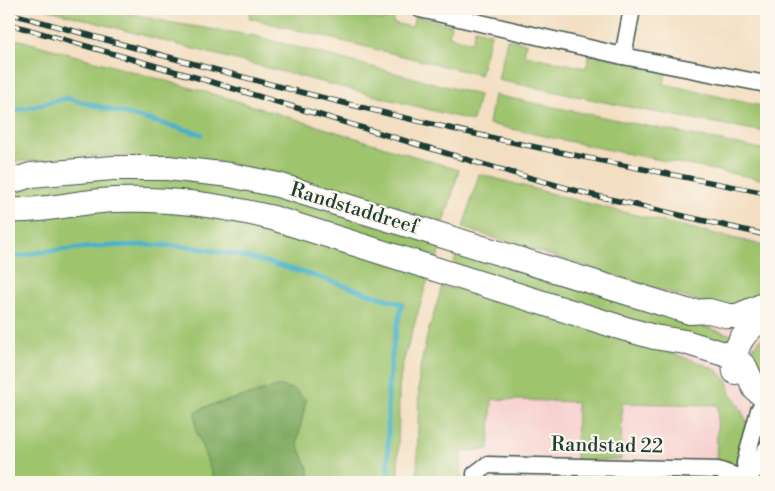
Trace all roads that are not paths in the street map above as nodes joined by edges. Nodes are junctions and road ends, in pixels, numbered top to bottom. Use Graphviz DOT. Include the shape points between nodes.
graph roads {
  1 [pos="632,9"];
  2 [pos="427,10"];
  3 [pos="623,56"];
  4 [pos="766,84"];
  5 [pos="16,177"];
  6 [pos="11,211"];
  7 [pos="759,315"];
  8 [pos="734,365"];
  9 [pos="764,407"];
  10 [pos="766,450"];
  11 [pos="766,467"];
  12 [pos="747,481"];
  13 [pos="475,482"];
  1 -- 3 [label="street"];
  2 -- 3 [label="street"];
  3 -- 4 [label="street"];
  5 -- 7 [label="main road, Randstaddreef" via="113,168 168,168 230,174 278,185 690,312"];
  6 -- 8 [label="main road, Randstaddreef" via="113,200 178,200 234,209 273,218 654,337 684,342"];
  7 -- 8 [label="main road" via="740,341"];
  8 -- 9 [label="main road" via="744,396"];
  9 -- 12 [label="street" via="745,463"];
  10 -- 12 [label="street"];
  11 -- 12 [label="street"];
  12 -- 13 [label="street, Randstad 22" via="718,470 487,465 475,474"];
}
